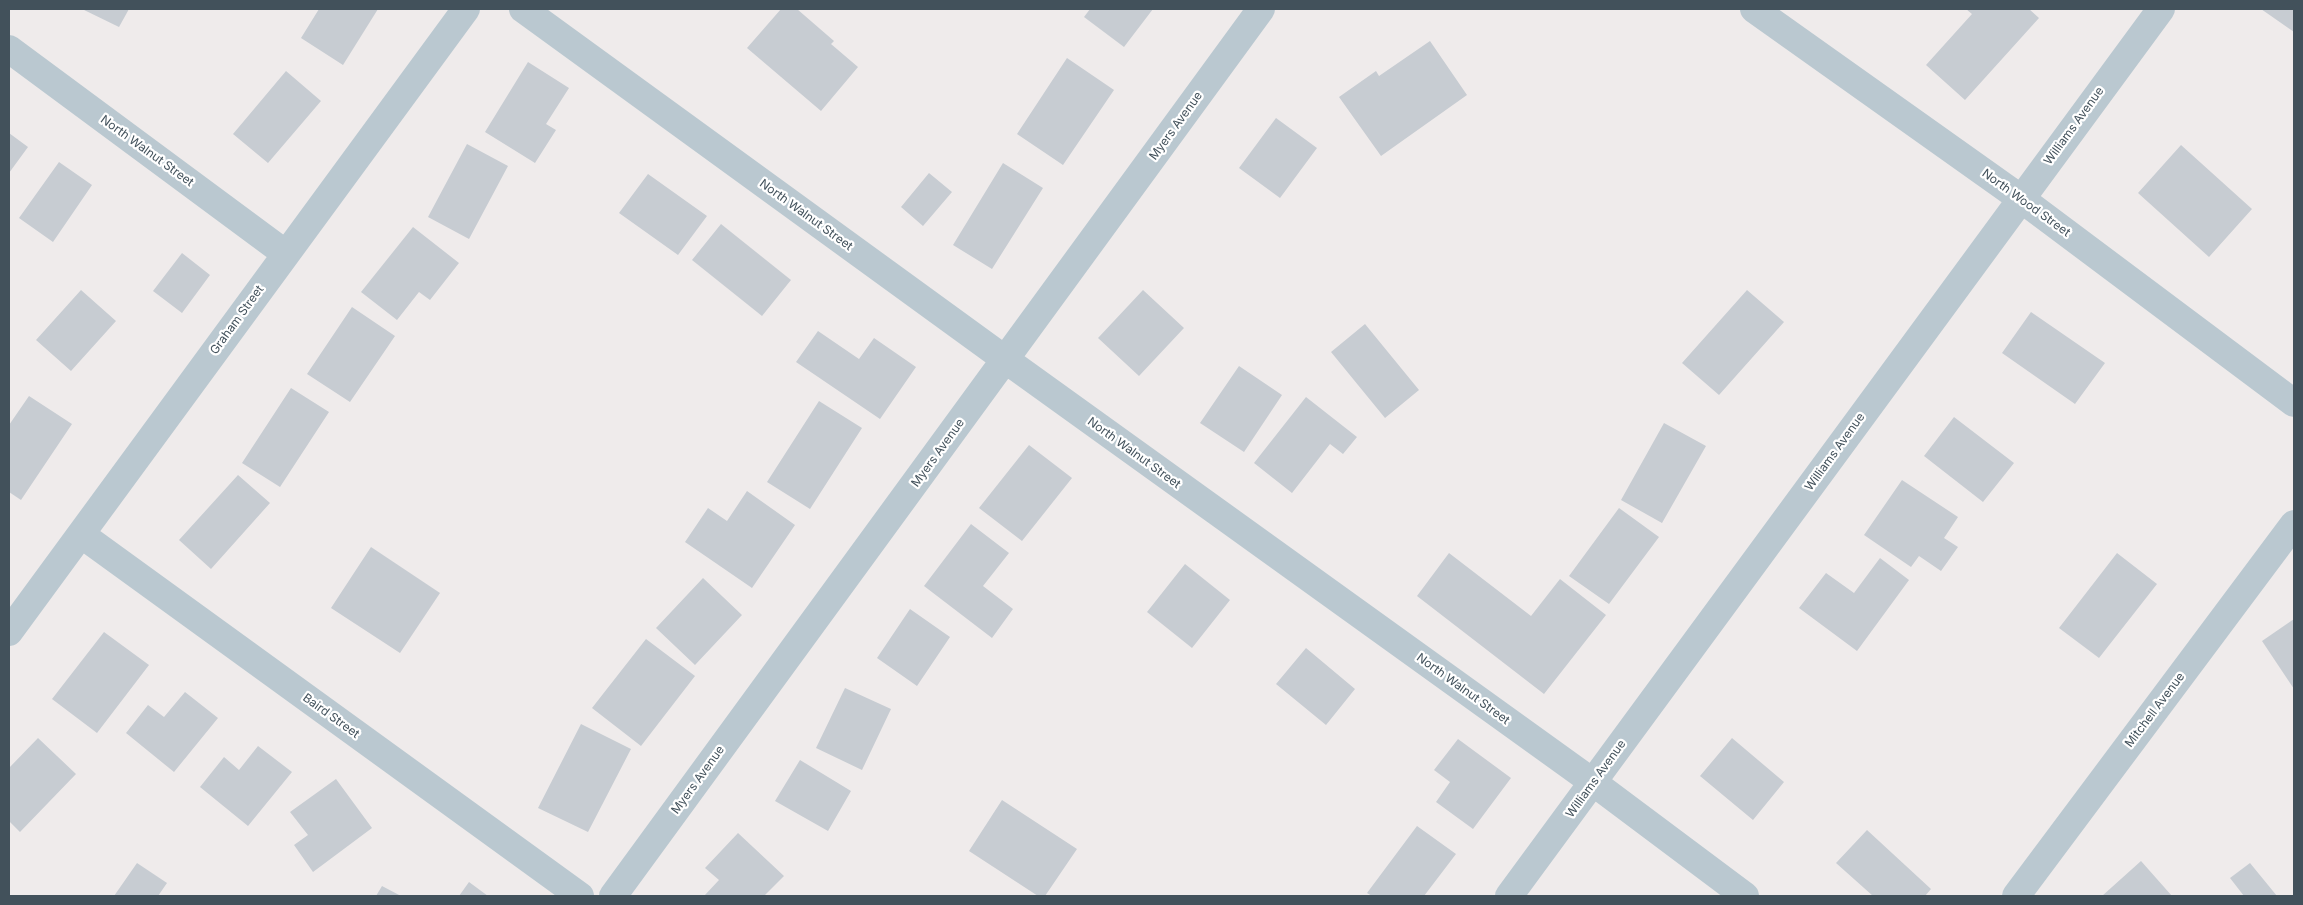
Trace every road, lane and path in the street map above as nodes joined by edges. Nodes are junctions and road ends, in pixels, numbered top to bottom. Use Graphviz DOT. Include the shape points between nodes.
graph roads {
  1 [pos="466,9"];
  2 [pos="523,9"];
  3 [pos="1260,9"];
  4 [pos="1754,9"];
  5 [pos="2161,9"];
  6 [pos="9,49"];
  7 [pos="2020,198"];
  8 [pos="286,254"];
  9 [pos="1006,360"];
  10 [pos="2294,403"];
  11 [pos="2294,524"];
  12 [pos="82,534"];
  13 [pos="9,632"];
  14 [pos="1594,783"];
  15 [pos="580,896"];
  16 [pos="613,896"];
  17 [pos="1509,896"];
  18 [pos="1745,896"];
  19 [pos="2016,896"];
  1 -- 8 [label="street, Graham Street"];
  2 -- 9 [label="street, North Walnut Street"];
  3 -- 9 [label="street, Myers Avenue"];
  4 -- 7 [label="street, North Wood Street"];
  5 -- 7 [label="street, Williams Avenue"];
  6 -- 8 [label="street, North Walnut Street"];
  7 -- 10 [label="street, North Wood Street"];
  7 -- 14 [label="street, Williams Avenue"];
  8 -- 12 [label="street, Graham Street"];
  9 -- 14 [label="street, North Walnut Street"];
  9 -- 16 [label="street, Myers Avenue"];
  11 -- 19 [label="street, Mitchell Avenue"];
  12 -- 13 [label="street, Graham Street"];
  12 -- 15 [label="street, Baird Street"];
  14 -- 17 [label="street, Williams Avenue"];
  14 -- 18 [label="street, North Walnut Street"];
}
